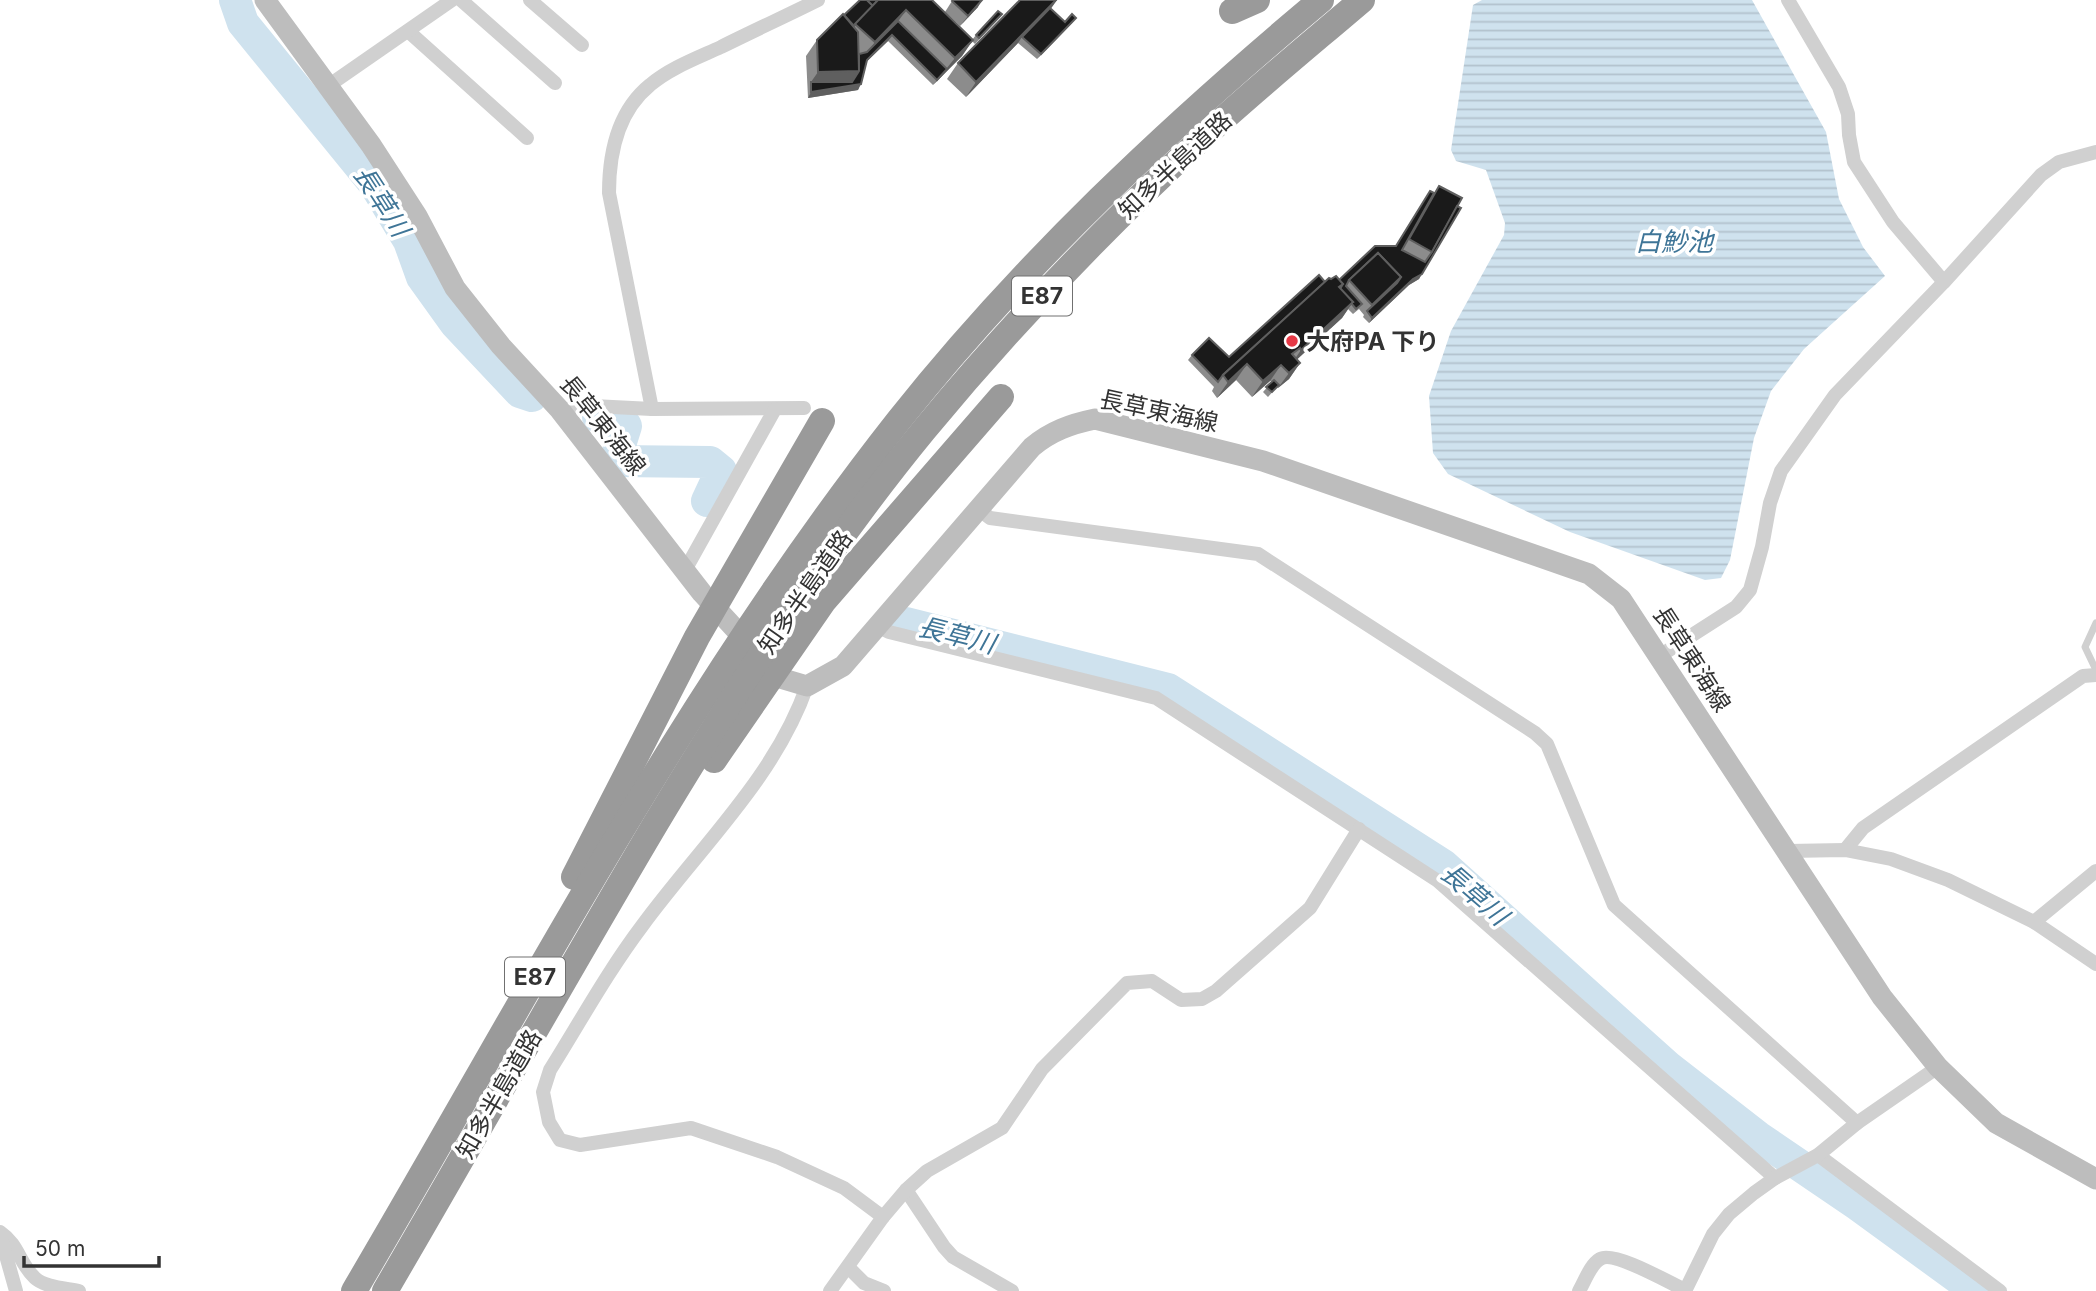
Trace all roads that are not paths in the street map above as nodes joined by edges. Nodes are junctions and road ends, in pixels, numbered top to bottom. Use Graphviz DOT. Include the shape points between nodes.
graph roads {
  1 [pos="265,0"];
  2 [pos="452,0"];
  3 [pos="461,0"];
  4 [pos="530,0"];
  5 [pos="818,0"];
  6 [pos="1257,0"];
  7 [pos="1321,0"];
  8 [pos="1362,0"];
  9 [pos="1788,0"];
  10 [pos="1232,11"];
  11 [pos="408,31"];
  12 [pos="582,45"];
  13 [pos="555,83"];
  14 [pos="328,86"];
  15 [pos="527,138"];
  16 [pos="2096,152"];
  17 [pos="1944,282"];
  18 [pos="1001,397"];
  19 [pos="652,409"];
  20 [pos="775,409"];
  21 [pos="560,410"];
  22 [pos="813,415"];
  23 [pos="978,509"];
  24 [pos="684,572"];
  25 [pos="2096,623"];
  26 [pos="877,626"];
  27 [pos="778,647"];
  28 [pos="1658,657"];
  29 [pos="2096,672"];
  30 [pos="807,685"];
  31 [pos="1359,828"];
  32 [pos="1845,850"];
  33 [pos="1788,851"];
  34 [pos="2096,871"];
  35 [pos="2034,922"];
  36 [pos="2096,964"];
  37 [pos="523,998"];
  38 [pos="1938,1067"];
  39 [pos="1857,1123"];
  40 [pos="1818,1155"];
  41 [pos="1775,1178"];
  42 [pos="2096,1178"];
  43 [pos="906,1190"];
  44 [pos="883,1216"];
  45 [pos="0,1233"];
  46 [pos="848,1267"];
  47 [pos="1685,1290"];
  48 [pos="16,1291"];
  49 [pos="79,1291"];
  50 [pos="354,1291"];
  51 [pos="385,1291"];
  52 [pos="830,1291"];
  53 [pos="884,1291"];
  54 [pos="1012,1291"];
  55 [pos="1579,1291"];
  56 [pos="2000,1291"];
  1 -- 14 [label="main road, 長草東海線"];
  2 -- 11 [label="street"];
  3 -- 13 [label="street"];
  4 -- 12 [label="street"];
  5 -- 19 [label="street" via="649,86 628,112 614,141 609,193"];
  6 -- 10 [label="highway"];
  7 -- 37 [label="highway, 知多半島道路 / E87" via="1184,118 1030,269 902,416 755,616 597,869"];
  8 -- 27 [label="highway, 知多半島道路 / E87" via="1202,137 1052,286 923,431 866,504"];
  9 -- 17 [label="street" via="1839,87 1848,114 1854,162 1893,222"];
  11 -- 14 [label="street"];
  11 -- 15 [label="street"];
  14 -- 21 [label="main road, 長草東海線" via="417,216 456,288"];
  16 -- 17 [label="street" via="2059,162 2041,175"];
  17 -- 28 [label="street" via="1835,395 1781,471 1750,590 1736,607"];
  18 -- 27 [label="highway" via="823,602"];
  19 -- 20 [label="street"];
  19 -- 21 [label="street" via="593,405"];
  20 -- 22 [label="street"];
  20 -- 24 [label="street"];
  21 -- 24 [label="main road, 長草東海線"];
  22 -- 37 [label="highway" via="551,922"];
  23 -- 26 [label="main road, 長草東海線"];
  23 -- 28 [label="main road, 長草東海線" via="1045,436 1095,419 1263,461 1589,574 1621,599"];
  23 -- 39 [label="street" via="989,518 1258,554 1535,733 1547,744 1614,905"];
  24 -- 30 [label="main road, 長草東海線" via="780,678"];
  25 -- 29 [label="lane" via="2085,647"];
  26 -- 30 [label="main road, 長草東海線" via="843,666"];
  26 -- 31 [label="street" via="1156,698"];
  27 -- 51 [label="highway, 知多半島道路 / E87" via="562,984"];
  28 -- 33 [label="main road, 長草東海線"];
  29 -- 32 [label="street" via="1863,828"];
  30 -- 44 [label="street" via="796,718 770,764 640,928 550,1070 542,1091 560,1140 580,1145 691,1128 789,1162 844,1188"];
  31 -- 41 [label="street" via="1438,881"];
  31 -- 43 [label="street" via="1310,908 1216,991 1202,999 1181,1000 1152,981 1127,983 1042,1069 1002,1128 927,1171"];
  32 -- 33 [label="street"];
  32 -- 35 [label="street" via="1891,859 1948,880"];
  33 -- 38 [label="main road, 長草東海線" via="1882,997"];
  34 -- 35 [label="street"];
  35 -- 36 [label="street"];
  37 -- 50 [label="highway, 知多半島道路 / E87"];
  38 -- 39 [label="street"];
  38 -- 42 [label="main road, 長草東海線" via="1996,1124"];
  39 -- 40 [label="street"];
  40 -- 41 [label="street"];
  40 -- 56 [label="street"];
  41 -- 47 [label="street" via="1729,1214 1713,1234"];
  43 -- 44 [label="street"];
  43 -- 54 [label="street" via="953,1256"];
  44 -- 46 [label="street"];
  45 -- 48 [label="street"];
  45 -- 49 [label="street" via="11,1240 35,1278"];
  46 -- 52 [label="street"];
  46 -- 53 [label="street" via="864,1283"];
  47 -- 55 [label="street" via="1607,1256 1599,1259"];
}
